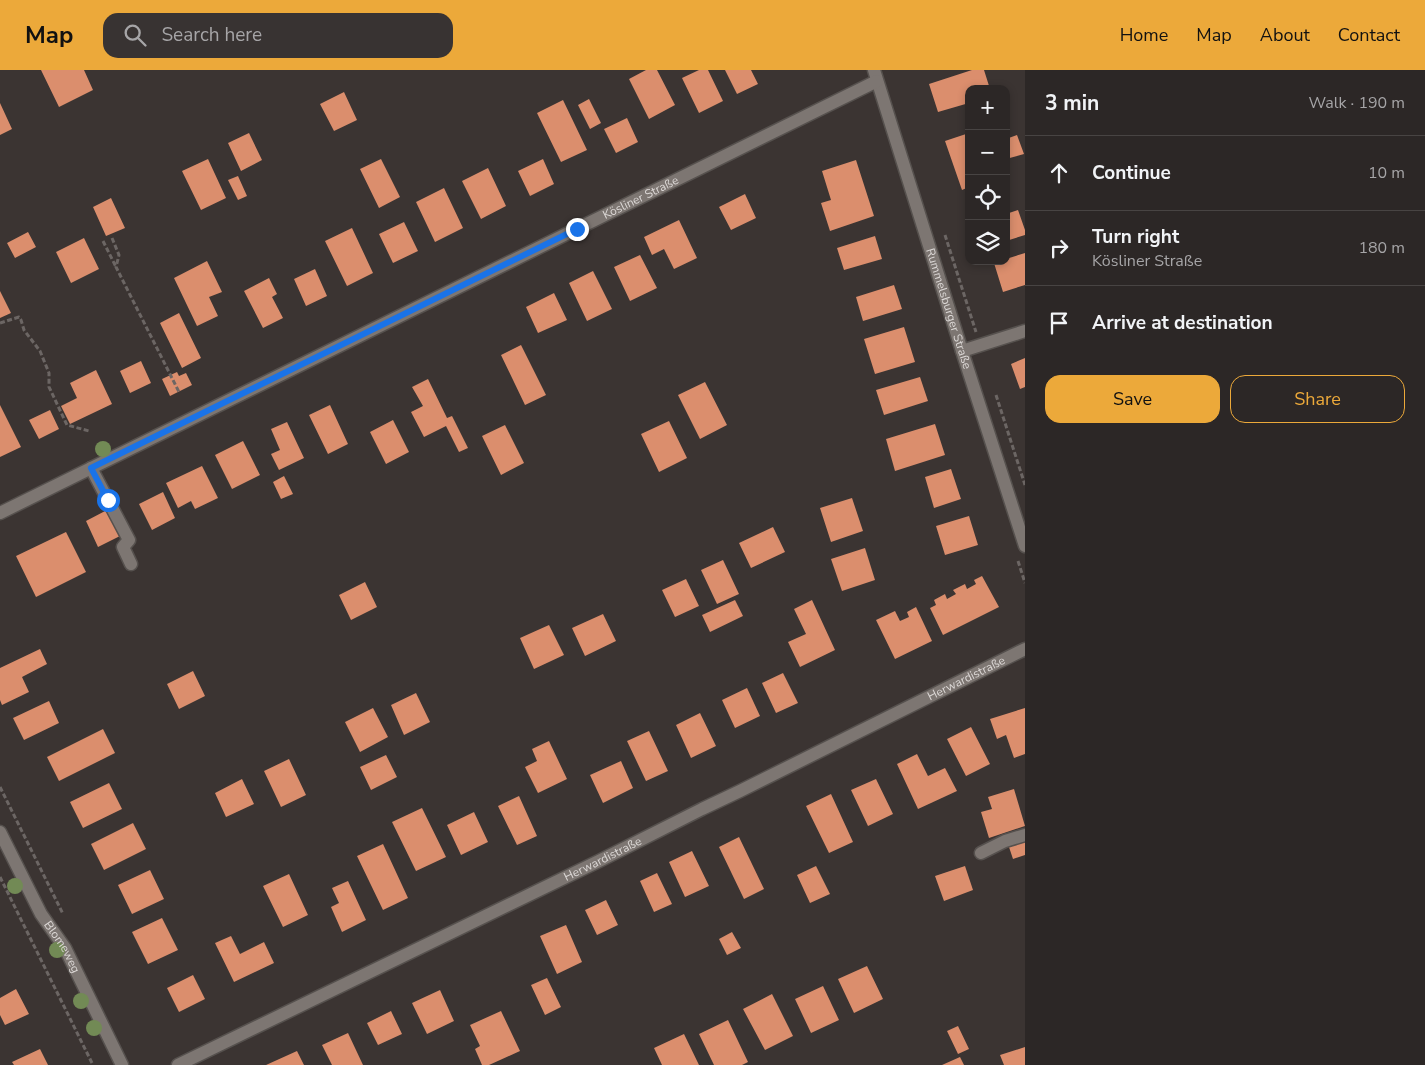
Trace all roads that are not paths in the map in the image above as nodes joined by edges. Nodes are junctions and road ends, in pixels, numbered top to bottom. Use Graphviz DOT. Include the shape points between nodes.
graph roads {
  1 [pos="876,76"];
  2 [pos="1025,331"];
  3 [pos="962,351"];
  4 [pos="91,468"];
  5 [pos="0,513"];
  6 [pos="1025,546"];
  7 [pos="131,564"];
  8 [pos="1025,648"];
  9 [pos="0,832"];
  10 [pos="1025,835"];
  11 [pos="981,853"];
  12 [pos="122,1065"];
  13 [pos="178,1065"];
  1 -- 3 [label="street, Rummelsburger Straße"];
  1 -- 4 [label="street, Kösliner Straße"];
  2 -- 3 [label="street"];
  3 -- 6 [label="street, Rummelsburger Straße"];
  4 -- 5 [label="street, Kösliner Straße"];
  4 -- 7 [label="street" via="129,540 123,547"];
  8 -- 13 [label="street, Herwardistraße" via="599,861"];
  9 -- 12 [label="street, Blomeweg" via="40,914 66,948"];
  10 -- 11 [label="street"];
}
